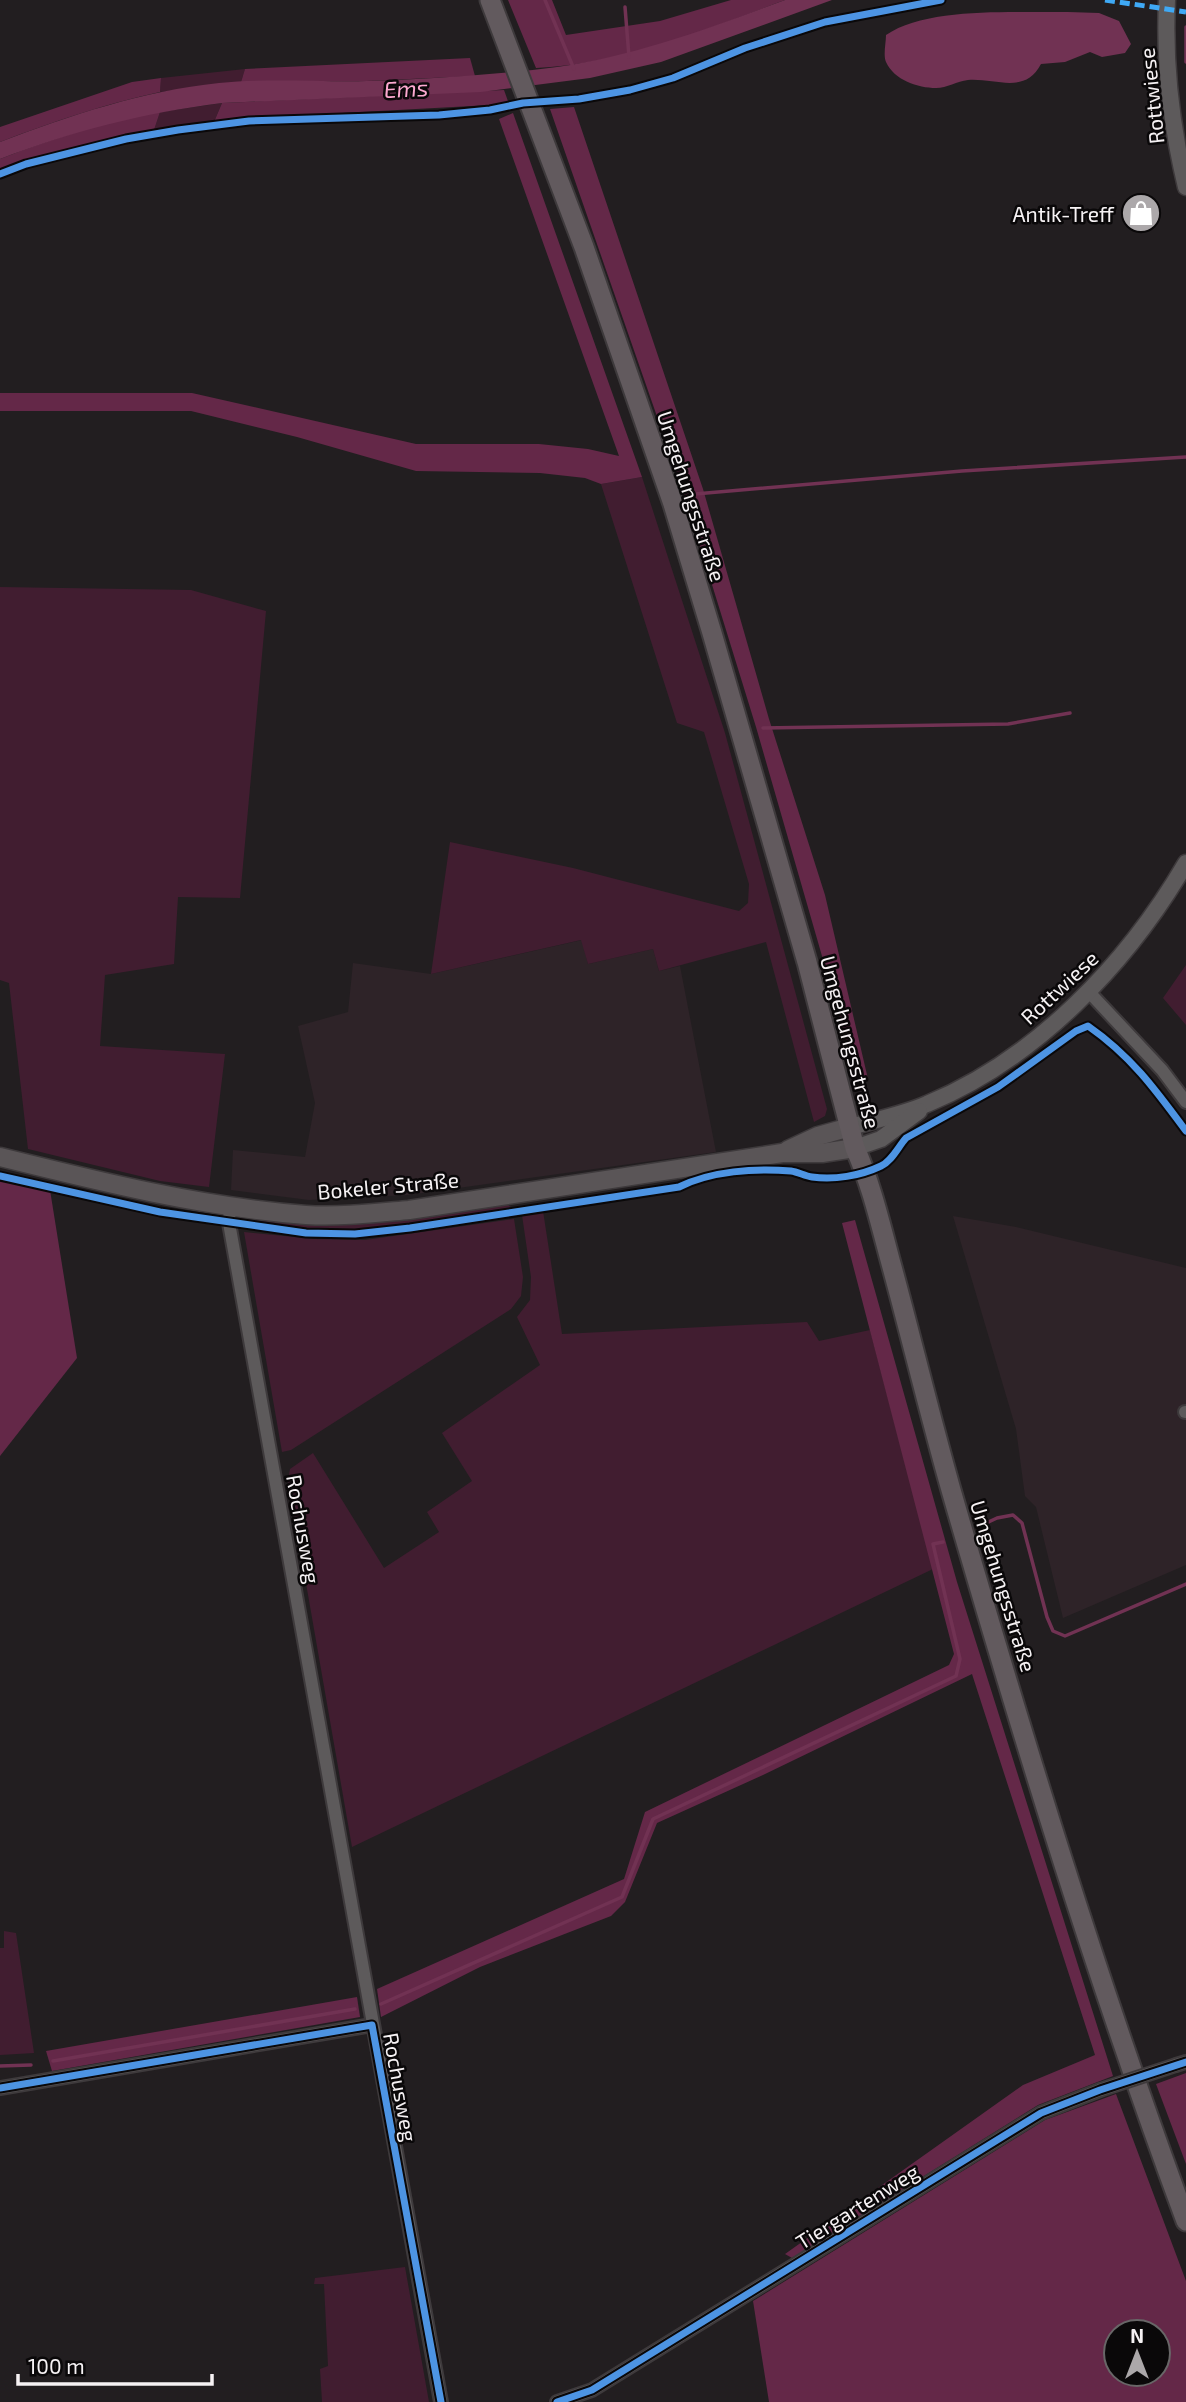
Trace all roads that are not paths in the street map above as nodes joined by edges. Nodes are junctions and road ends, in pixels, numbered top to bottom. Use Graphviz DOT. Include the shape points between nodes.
graph roads {
  1 [pos="490,0"];
  2 [pos="1167,0"];
  3 [pos="1186,187"];
  4 [pos="1186,863"];
  5 [pos="1088,992"];
  6 [pos="1186,1102"];
  7 [pos="926,1105"];
  8 [pos="850,1127"];
  9 [pos="855,1148"];
  10 [pos="782,1153"];
  11 [pos="0,1157"];
  12 [pos="230,1206"];
  13 [pos="372,2025"];
  14 [pos="1181,2063"];
  15 [pos="0,2088"];
  16 [pos="1186,2221"];
  17 [pos="441,2402"];
  18 [pos="557,2402"];
  1 -- 8 [label="main road, Umgehungsstraße" via="584,247 677,517 807,962"];
  2 -- 3 [label="street, Rottwiese" via="1171,122"];
  4 -- 5 [label="street, Rottwiese" via="1150,919"];
  5 -- 6 [label="street"];
  5 -- 7 [label="street, Rottwiese" via="1027,1045"];
  7 -- 8 [label="street, Rottwiese"];
  7 -- 9 [label="street, Rottwiese" via="881,1139"];
  8 -- 9 [label="main road, Umgehungsstraße"];
  8 -- 10 [label="main road, Bokeler Straße"];
  9 -- 10 [label="main road, Bokeler Straße"];
  9 -- 16 [label="main road, Umgehungsstraße" via="1069,1886"];
  10 -- 12 [label="main road, Bokeler Straße" via="408,1210 307,1215"];
  11 -- 12 [label="main road, Bokeler Straße"];
  12 -- 13 [label="street, Rochusweg" via="229,1223"];
  13 -- 15 [label="street, Rochusweg"];
  13 -- 17 [label="street, Rochusweg"];
  14 -- 18 [label="street, Tiergartenweg, bridge" via="1041,2113 604,2382"];
}
